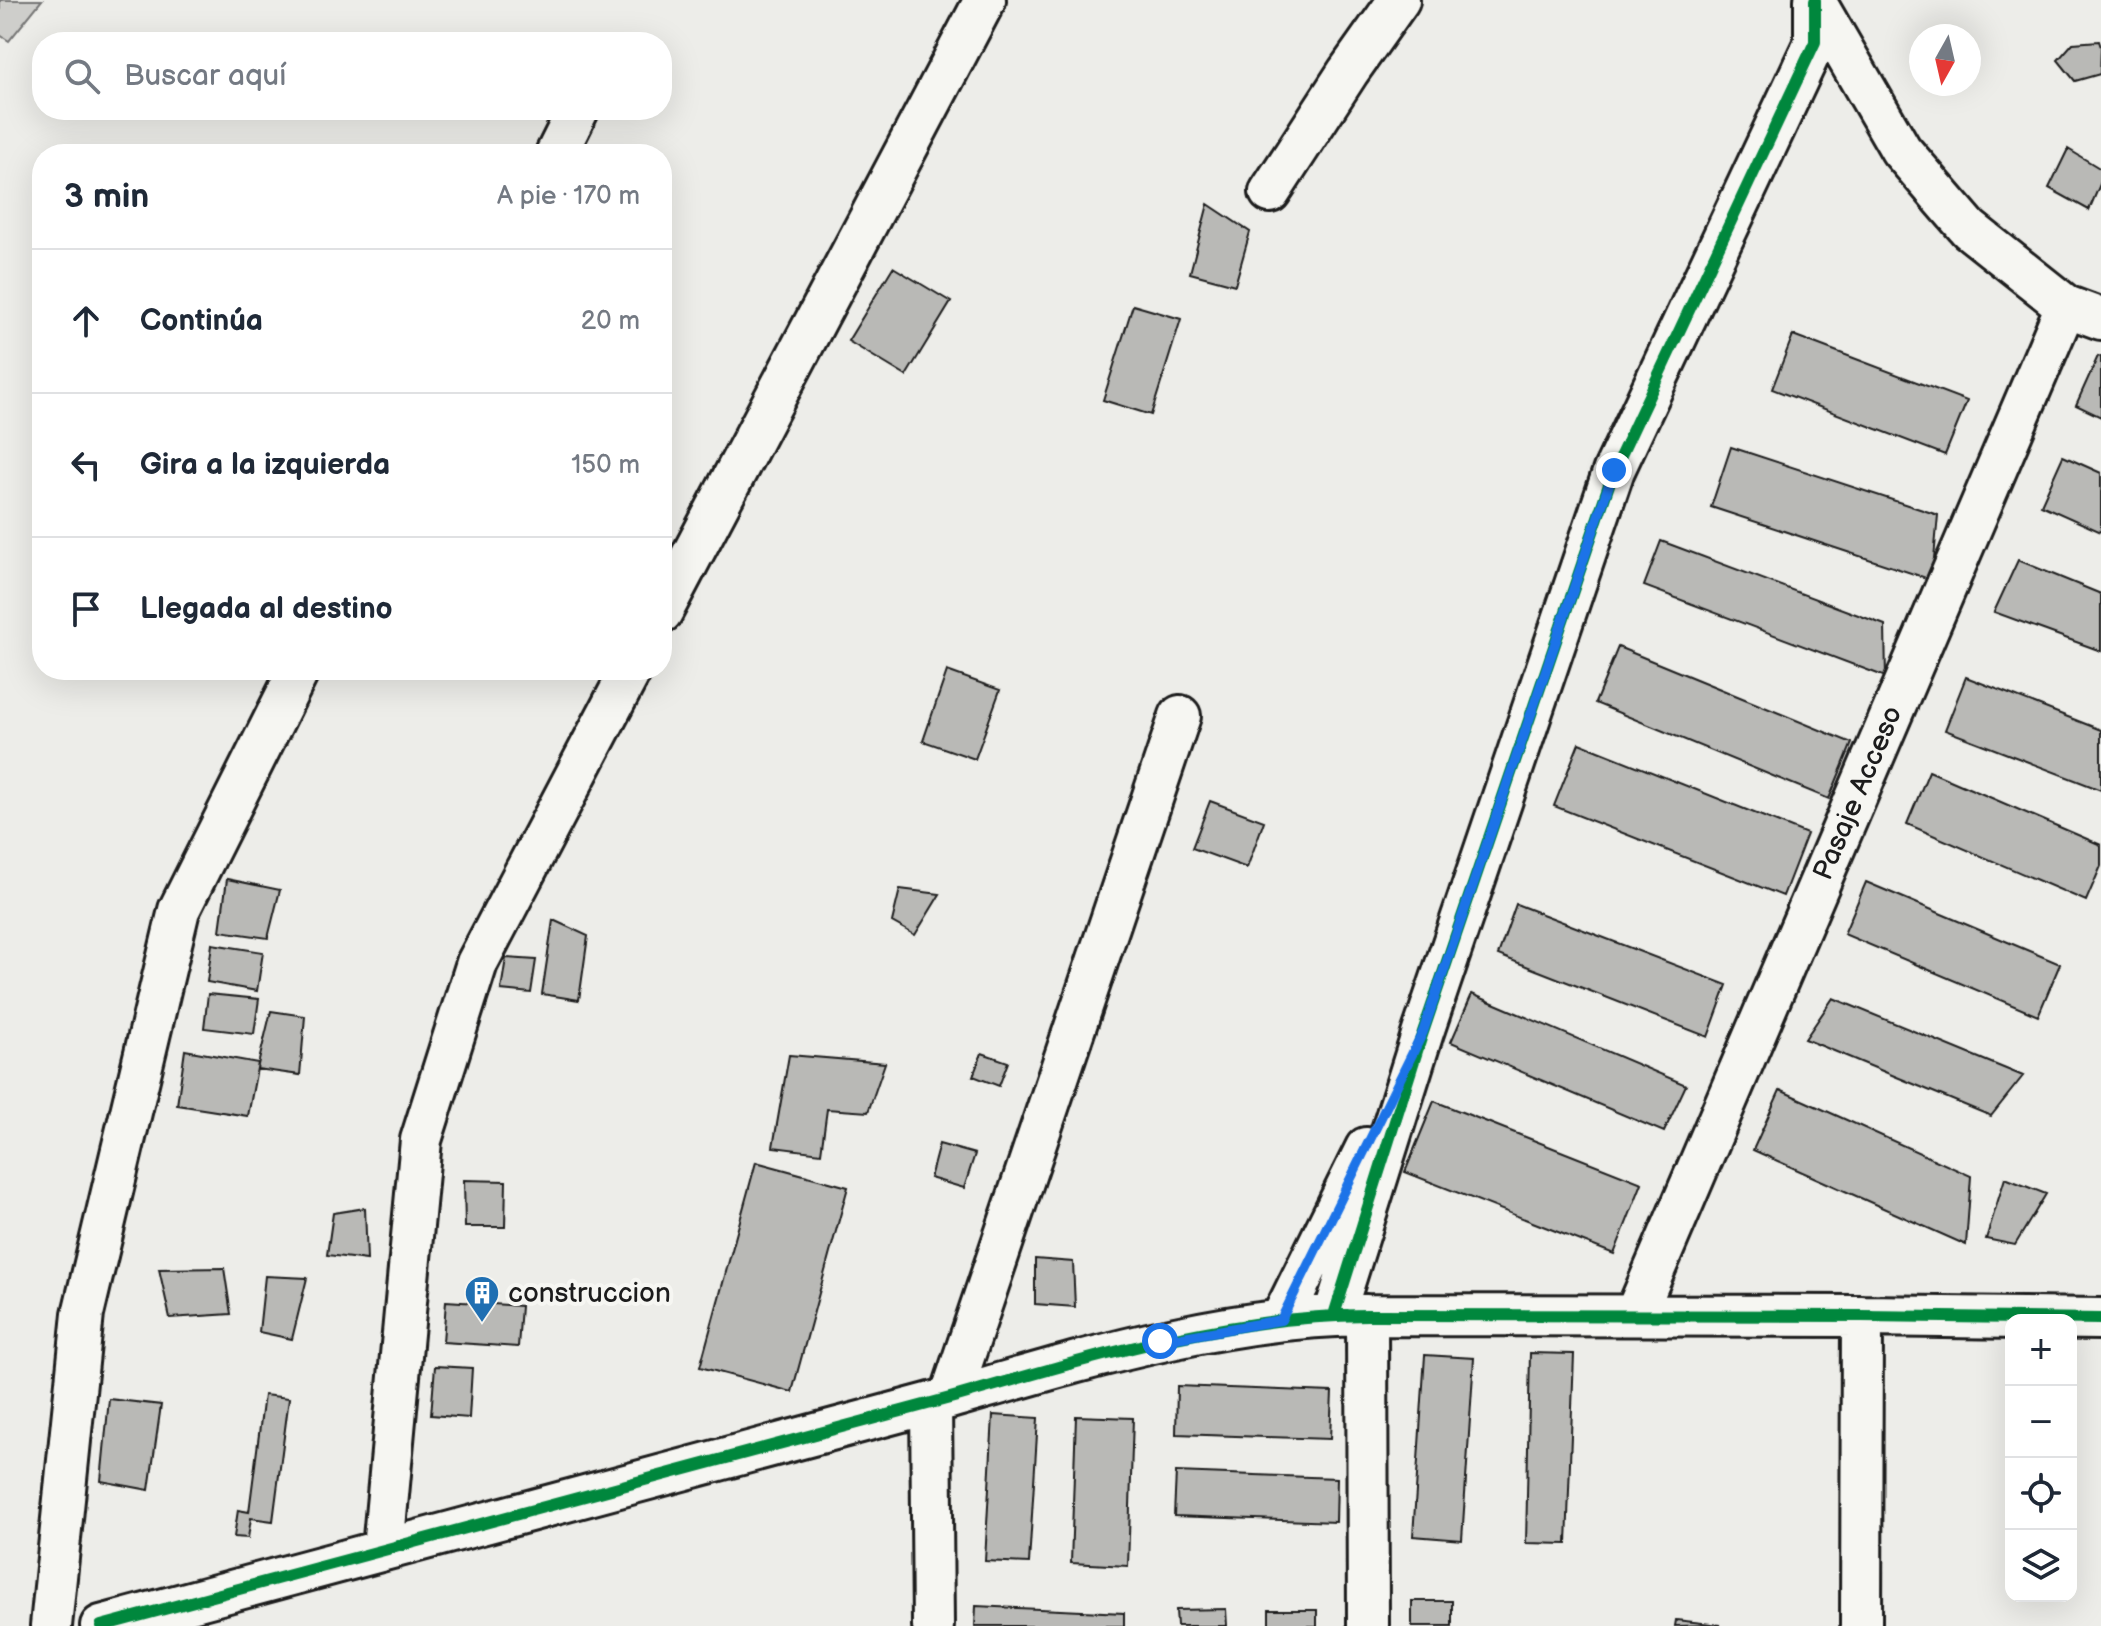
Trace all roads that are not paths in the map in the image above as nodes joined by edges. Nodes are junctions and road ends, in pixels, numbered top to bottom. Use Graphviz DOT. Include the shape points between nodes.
graph roads {
  1 [pos="985,0"];
  2 [pos="1399,0"];
  3 [pos="1816,2"];
  4 [pos="573,120"];
  5 [pos="561,144"];
  6 [pos="1270,192"];
  7 [pos="2083,312"];
  8 [pos="672,593"];
  9 [pos="294,680"];
  10 [pos="626,680"];
  11 [pos="1180,716"];
  12 [pos="1423,1032"];
  13 [pos="1350,1315"];
  14 [pos="1635,1315"];
  15 [pos="1862,1316"];
  16 [pos="2101,1319"];
  17 [pos="1281,1320"];
  18 [pos="940,1401"];
  19 [pos="383,1549"];
  20 [pos="51,1626"];
  21 [pos="101,1626"];
  22 [pos="933,1626"];
  23 [pos="1368,1626"];
  24 [pos="1861,1626"];
  1 -- 8 [label="street"];
  2 -- 6 [label="street"];
  3 -- 7 [label="street" via="1901,150 1969,229"];
  3 -- 12 [label="street" via="1815,42 1614,470"];
  4 -- 5 [label="street"];
  7 -- 14 [label="street, Pasaje Acceso"];
  9 -- 20 [label="street" via="179,910 83,1314"];
  10 -- 19 [label="street" via="477,963 421,1140"];
  11 -- 18 [label="street"];
  12 -- 13 [label="street"];
  12 -- 17 [label="street"];
  13 -- 14 [label="street"];
  13 -- 17 [label="street"];
  13 -- 23 [label="street"];
  14 -- 15 [label="street"];
  15 -- 16 [label="street"];
  15 -- 24 [label="street"];
  17 -- 18 [label="street" via="1160,1341"];
  18 -- 19 [label="street"];
  18 -- 22 [label="street"];
  19 -- 21 [label="street"];
}
